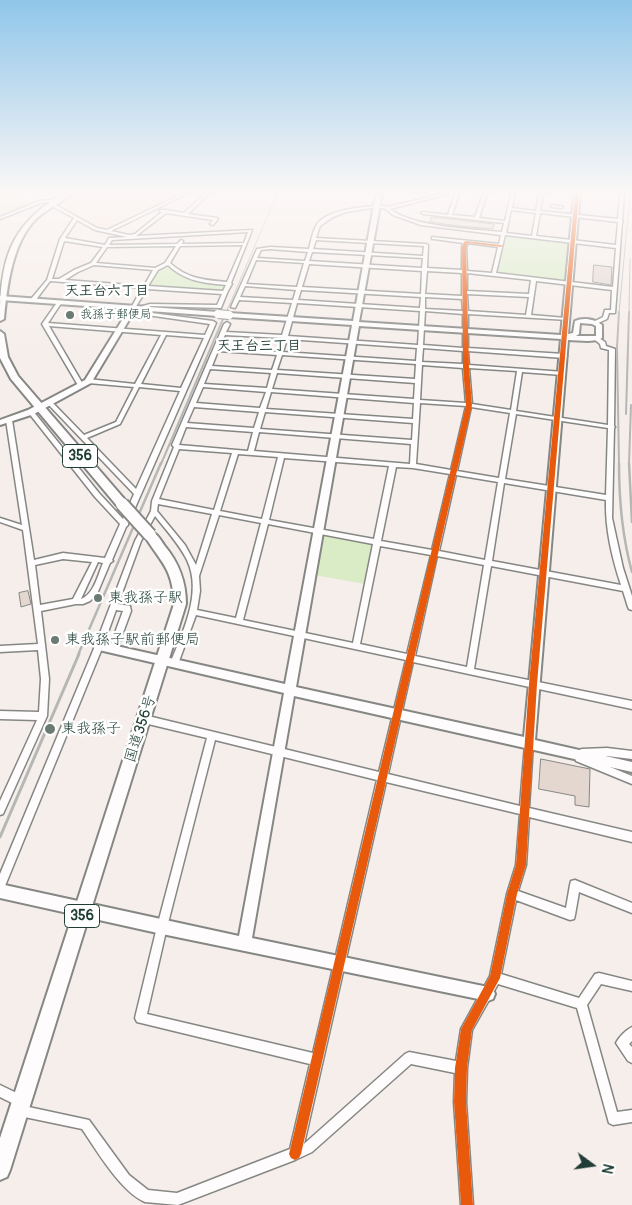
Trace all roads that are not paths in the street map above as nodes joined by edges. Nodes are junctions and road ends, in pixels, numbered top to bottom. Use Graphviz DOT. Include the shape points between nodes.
graph roads {
  1 [pos="13,250"];
  2 [pos="58,250"];
  3 [pos="102,250"];
  4 [pos="176,250"];
  5 [pos="244,250"];
  6 [pos="259,250"];
  7 [pos="310,250"];
  8 [pos="313,250"];
  9 [pos="368,250"];
  10 [pos="426,250"];
  11 [pos="466,250"];
  12 [pos="500,250"];
  13 [pos="572,250"];
  14 [pos="618,250"];
  15 [pos="367,254"];
  16 [pos="426,257"];
  17 [pos="254,260"];
  18 [pos="306,262"];
  19 [pos="168,263"];
  20 [pos="93,264"];
  21 [pos="365,266"];
  22 [pos="156,269"];
  23 [pos="425,269"];
  24 [pos="465,272"];
  25 [pos="494,274"];
  26 [pos="534,279"];
  27 [pos="48,280"];
  28 [pos="60,281"];
  29 [pos="569,283"];
  30 [pos="230,284"];
  31 [pos="243,285"];
  32 [pos="3,287"];
  33 [pos="145,287"];
  34 [pos="298,288"];
  35 [pos="614,289"];
  36 [pos="360,292"];
  37 [pos="226,294"];
  38 [pos="465,295"];
  39 [pos="424,296"];
  40 [pos="531,296"];
  41 [pos="2,298"];
  42 [pos="237,298"];
  43 [pos="32,300"];
  44 [pos="60,302"];
  45 [pos="294,302"];
  46 [pos="358,306"];
  47 [pos="233,307"];
  48 [pos="134,308"];
  49 [pos="143,309"];
  50 [pos="151,309"];
  51 [pos="423,310"];
  52 [pos="0,312"];
  53 [pos="466,312"];
  54 [pos="528,316"];
  55 [pos="0,319"];
  56 [pos="289,319"];
  57 [pos="566,319"];
  58 [pos="596,322"];
  59 [pos="354,323"];
  60 [pos="45,324"];
  61 [pos="227,324"];
  62 [pos="422,328"];
  63 [pos="120,330"];
  64 [pos="466,331"];
  65 [pos="222,333"];
  66 [pos="0,334"];
  67 [pos="164,334"];
  68 [pos="284,337"];
  69 [pos="565,337"];
  70 [pos="207,338"];
  71 [pos="597,339"];
  72 [pos="351,342"];
  73 [pos="421,347"];
  74 [pos="216,349"];
  75 [pos="466,350"];
  76 [pos="279,354"];
  77 [pos="564,356"];
  78 [pos="348,358"];
  79 [pos="420,363"];
  80 [pos="209,367"];
  81 [pos="466,367"];
  82 [pos="520,370"];
  83 [pos="274,371"];
  84 [pos="562,373"];
  85 [pos="345,376"];
  86 [pos="88,381"];
  87 [pos="417,381"];
  88 [pos="201,385"];
  89 [pos="81,386"];
  90 [pos="136,386"];
  91 [pos="184,390"];
  92 [pos="269,390"];
  93 [pos="342,395"];
  94 [pos="417,401"];
  95 [pos="49,402"];
  96 [pos="193,404"];
  97 [pos="469,405"];
  98 [pos="34,410"];
  99 [pos="263,410"];
  100 [pos="513,412"];
  101 [pos="338,415"];
  102 [pos="558,419"];
  103 [pos="9,420"];
  104 [pos="416,421"];
  105 [pos="0,422"];
  106 [pos="184,425"];
  107 [pos="612,427"];
  108 [pos="257,430"];
  109 [pos="335,436"];
  110 [pos="84,437"];
  111 [pos="415,442"];
  112 [pos="178,447"];
  113 [pos="236,451"];
  114 [pos="250,452"];
  115 [pos="282,455"];
  116 [pos="331,459"];
  117 [pos="393,464"];
  118 [pos="413,466"];
  119 [pos="454,472"];
  120 [pos="502,480"];
  121 [pos="552,488"];
  122 [pos="138,494"];
  123 [pos="610,498"];
  124 [pos="155,501"];
  125 [pos="154,511"];
  126 [pos="217,513"];
  127 [pos="0,520"];
  128 [pos="265,522"];
  129 [pos="125,525"];
  130 [pos="25,528"];
  131 [pos="318,532"];
  132 [pos="377,543"];
  133 [pos="435,554"];
  134 [pos="96,560"];
  135 [pos="109,560"];
  136 [pos="31,563"];
  137 [pos="488,564"];
  138 [pos="544,575"];
  139 [pos="195,576"];
  140 [pos="626,589"];
  141 [pos="76,601"];
  142 [pos="114,607"];
  143 [pos="632,607"];
  144 [pos="37,609"];
  145 [pos="194,612"];
  146 [pos="239,622"];
  147 [pos="300,634"];
  148 [pos="99,646"];
  149 [pos="356,646"];
  150 [pos="42,647"];
  151 [pos="0,649"];
  152 [pos="113,649"];
  153 [pos="410,658"];
  154 [pos="168,663"];
  155 [pos="470,671"];
  156 [pos="534,684"];
  157 [pos="290,690"];
  158 [pos="632,705"];
  159 [pos="397,714"];
  160 [pos="0,715"];
  161 [pos="43,716"];
  162 [pos="144,719"];
  163 [pos="212,736"];
  164 [pos="529,744"];
  165 [pos="278,752"];
  166 [pos="570,754"];
  167 [pos="632,755"];
  168 [pos="632,767"];
  169 [pos="383,776"];
  170 [pos="632,780"];
  171 [pos="4,795"];
  172 [pos="0,811"];
  173 [pos="525,811"];
  174 [pos="632,837"];
  175 [pos="0,886"];
  176 [pos="0,891"];
  177 [pos="512,894"];
  178 [pos="632,908"];
  179 [pos="84,910"];
  180 [pos="162,927"];
  181 [pos="244,944"];
  182 [pos="340,964"];
  183 [pos="496,978"];
  184 [pos="632,986"];
  185 [pos="488,994"];
  186 [pos="581,1004"];
  187 [pos="632,1033"];
  188 [pos="632,1058"];
  189 [pos="317,1060"];
  190 [pos="461,1068"];
  191 [pos="0,1091"];
  192 [pos="20,1106"];
  193 [pos="632,1116"];
  194 [pos="295,1154"];
  195 [pos="0,1170"];
  196 [pos="466,1205"];
  1 -- 32 [label="highway"];
  2 -- 27 [label="street"];
  3 -- 20 [label="street"];
  4 -- 19 [label="street"];
  5 -- 30 [label="street"];
  6 -- 17 [label="street"];
  7 -- 18 [label="street"];
  8 -- 15 [label="street"];
  9 -- 15 [label="street"];
  10 -- 16 [label="street"];
  11 -- 24 [label="street"];
  12 -- 25 [label="street"];
  13 -- 29 [label="street"];
  14 -- 35 [label="street"];
  15 -- 16 [label="street"];
  15 -- 21 [label="street"];
  16 -- 23 [label="street"];
  17 -- 18 [label="street"];
  17 -- 31 [label="street"];
  18 -- 21 [label="street"];
  18 -- 34 [label="street"];
  19 -- 22 [label="street"];
  19 -- 30 [label="street" via="177,273 194,279"];
  20 -- 22 [label="street"];
  20 -- 28 [label="street"];
  21 -- 23 [label="street"];
  21 -- 36 [label="street"];
  22 -- 33 [label="street"];
  23 -- 24 [label="street"];
  23 -- 39 [label="street"];
  24 -- 25 [label="street"];
  24 -- 38 [label="street"];
  25 -- 26 [label="street"];
  26 -- 29 [label="street"];
  26 -- 40 [label="street"];
  27 -- 28 [label="street"];
  27 -- 43 [label="street"];
  28 -- 33 [label="street"];
  29 -- 35 [label="street"];
  29 -- 57 [label="street"];
  30 -- 37 [label="street"];
  31 -- 34 [label="street"];
  31 -- 42 [label="street"];
  32 -- 41 [label="highway"];
  33 -- 37 [label="street"];
  33 -- 48 [label="street"];
  34 -- 36 [label="street"];
  34 -- 45 [label="street"];
  35 -- 58 [label="street" via="613,312 607,311 606,318"];
  36 -- 39 [label="street"];
  36 -- 46 [label="street"];
  37 -- 49 [label="street" via="219,307 150,305"];
  38 -- 39 [label="street"];
  38 -- 40 [label="street"];
  38 -- 53 [label="street"];
  39 -- 51 [label="street"];
  40 -- 54 [label="street"];
  41 -- 43 [label="street"];
  41 -- 52 [label="highway"];
  42 -- 45 [label="street"];
  42 -- 47 [label="street"];
  43 -- 44 [label="street"];
  44 -- 48 [label="street"];
  44 -- 60 [label="street"];
  45 -- 46 [label="street"];
  45 -- 56 [label="street"];
  46 -- 51 [label="street"];
  46 -- 59 [label="street"];
  48 -- 49 [label="street"];
  48 -- 63 [label="street"];
  49 -- 50 [label="street"];
  50 -- 56 [label="street, bridge"];
  50 -- 70 [label="street" via="149,314 213,322"];
  51 -- 53 [label="street"];
  51 -- 62 [label="street"];
  52 -- 55 [label="highway"];
  53 -- 54 [label="street"];
  53 -- 64 [label="street"];
  54 -- 57 [label="street"];
  56 -- 59 [label="street"];
  56 -- 68 [label="street"];
  57 -- 69 [label="street"];
  58 -- 69 [label="street" via="578,321 576,334"];
  58 -- 71 [label="street" via="600,327"];
  59 -- 62 [label="street"];
  59 -- 72 [label="street"];
  60 -- 63 [label="street"];
  60 -- 89 [label="street"];
  61 -- 65 [label="street"];
  62 -- 64 [label="street"];
  62 -- 73 [label="street"];
  63 -- 67 [label="street"];
  63 -- 86 [label="street"];
  64 -- 69 [label="street"];
  64 -- 75 [label="street"];
  65 -- 68 [label="street"];
  65 -- 74 [label="street"];
  66 -- 98 [label="highway, 国道356号 / 356" via="9,368"];
  67 -- 70 [label="street"];
  67 -- 90 [label="street"];
  68 -- 72 [label="street"];
  68 -- 76 [label="street"];
  69 -- 71 [label="street"];
  69 -- 77 [label="street"];
  70 -- 91 [label="street"];
  71 -- 107 [label="street" via="603,343 603,348 612,349"];
  72 -- 73 [label="street"];
  72 -- 78 [label="street"];
  73 -- 75 [label="street"];
  73 -- 79 [label="street"];
  74 -- 76 [label="street"];
  74 -- 80 [label="street"];
  75 -- 77 [label="street"];
  75 -- 81 [label="street"];
  76 -- 78 [label="street"];
  76 -- 83 [label="street"];
  77 -- 84 [label="street"];
  78 -- 79 [label="street"];
  78 -- 85 [label="street"];
  79 -- 81 [label="street"];
  79 -- 87 [label="street"];
  80 -- 83 [label="street"];
  80 -- 88 [label="street"];
  81 -- 82 [label="street"];
  81 -- 97 [label="street"];
  82 -- 84 [label="street"];
  82 -- 100 [label="street"];
  83 -- 85 [label="street"];
  83 -- 92 [label="street"];
  84 -- 102 [label="street"];
  85 -- 87 [label="street"];
  85 -- 93 [label="street"];
  86 -- 89 [label="street"];
  86 -- 90 [label="street"];
  87 -- 94 [label="street"];
  88 -- 92 [label="street"];
  88 -- 96 [label="street"];
  89 -- 95 [label="street"];
  90 -- 91 [label="street"];
  90 -- 110 [label="street" via="118,423"];
  91 -- 122 [label="street"];
  92 -- 93 [label="street"];
  92 -- 99 [label="street"];
  93 -- 94 [label="street"];
  93 -- 101 [label="street"];
  94 -- 97 [label="street"];
  94 -- 104 [label="street"];
  95 -- 98 [label="street"];
  95 -- 110 [label="street"];
  96 -- 99 [label="street"];
  96 -- 106 [label="street"];
  97 -- 100 [label="street"];
  97 -- 119 [label="street"];
  98 -- 103 [label="street"];
  98 -- 129 [label="street" via="97,495"];
  98 -- 154 [label="highway, 国道356号 / 356, bridge" via="172,562 180,582 180,604"];
  99 -- 101 [label="street"];
  99 -- 108 [label="street"];
  100 -- 102 [label="street"];
  100 -- 120 [label="street"];
  101 -- 104 [label="street"];
  101 -- 109 [label="street"];
  102 -- 107 [label="street"];
  102 -- 121 [label="street"];
  103 -- 105 [label="street"];
  103 -- 130 [label="street"];
  104 -- 111 [label="street"];
  106 -- 108 [label="street"];
  106 -- 112 [label="street" via="175,445"];
  107 -- 123 [label="street"];
  108 -- 109 [label="street"];
  108 -- 114 [label="street"];
  109 -- 111 [label="street"];
  109 -- 116 [label="street"];
  110 -- 122 [label="street"];
  111 -- 118 [label="street"];
  112 -- 113 [label="street"];
  112 -- 124 [label="street"];
  113 -- 114 [label="street"];
  113 -- 126 [label="street"];
  114 -- 115 [label="street"];
  115 -- 116 [label="street"];
  115 -- 128 [label="street"];
  116 -- 117 [label="street"];
  116 -- 131 [label="street"];
  117 -- 118 [label="street"];
  117 -- 132 [label="street"];
  118 -- 119 [label="street"];
  119 -- 120 [label="street"];
  119 -- 133 [label="street"];
  120 -- 121 [label="street"];
  120 -- 137 [label="street"];
  121 -- 123 [label="street"];
  121 -- 138 [label="street"];
  122 -- 129 [label="street"];
  123 -- 140 [label="street" via="609,518"];
  124 -- 125 [label="street"];
  124 -- 126 [label="street"];
  125 -- 139 [label="street" via="184,548"];
  125 -- 142 [label="street" via="138,541"];
  126 -- 128 [label="street"];
  126 -- 139 [label="street"];
  127 -- 130 [label="street"];
  128 -- 131 [label="street"];
  128 -- 146 [label="street"];
  129 -- 135 [label="street"];
  130 -- 136 [label="street"];
  131 -- 132 [label="street"];
  131 -- 147 [label="street"];
  132 -- 133 [label="street"];
  132 -- 149 [label="street"];
  133 -- 137 [label="street"];
  133 -- 153 [label="street"];
  134 -- 135 [label="street"];
  134 -- 136 [label="street" via="63,556"];
  134 -- 141 [label="street"];
  135 -- 141 [label="street" via="93,594 88,600"];
  136 -- 144 [label="street"];
  137 -- 138 [label="street"];
  137 -- 155 [label="street"];
  138 -- 140 [label="street"];
  138 -- 156 [label="street"];
  139 -- 145 [label="street" via="197,600"];
  140 -- 143 [label="street"];
  141 -- 144 [label="street"];
  142 -- 148 [label="street"];
  142 -- 152 [label="street" via="127,608 127,612"];
  144 -- 150 [label="street"];
  145 -- 146 [label="street"];
  145 -- 154 [label="street"];
  146 -- 147 [label="street"];
  147 -- 149 [label="street"];
  147 -- 157 [label="street"];
  148 -- 152 [label="street"];
  148 -- 175 [label="street"];
  149 -- 153 [label="street"];
  150 -- 151 [label="street"];
  150 -- 161 [label="street"];
  152 -- 154 [label="street"];
  153 -- 155 [label="street"];
  153 -- 159 [label="street"];
  154 -- 157 [label="street"];
  154 -- 162 [label="highway, 国道356号 / 356"];
  155 -- 156 [label="street"];
  156 -- 158 [label="street"];
  156 -- 164 [label="street"];
  157 -- 159 [label="street"];
  157 -- 165 [label="street"];
  159 -- 164 [label="street"];
  159 -- 169 [label="street"];
  160 -- 161 [label="street"];
  161 -- 171 [label="street"];
  162 -- 163 [label="street"];
  162 -- 179 [label="highway, 国道356号 / 356"];
  163 -- 165 [label="street"];
  163 -- 180 [label="street"];
  164 -- 166 [label="street"];
  164 -- 173 [label="street"];
  165 -- 169 [label="street"];
  165 -- 181 [label="street"];
  166 -- 167 [label="street" via="607,752"];
  166 -- 168 [label="street"];
  166 -- 170 [label="street"];
  169 -- 173 [label="street"];
  169 -- 182 [label="street"];
  171 -- 172 [label="street"];
  173 -- 174 [label="street"];
  173 -- 177 [label="street" via="521,865"];
  176 -- 179 [label="street"];
  177 -- 178 [label="street" via="570,915 575,885"];
  177 -- 183 [label="street"];
  179 -- 180 [label="street"];
  179 -- 192 [label="highway, 国道356号 / 356"];
  180 -- 181 [label="street"];
  180 -- 189 [label="street" via="141,1018"];
  181 -- 182 [label="street"];
  182 -- 185 [label="street"];
  182 -- 189 [label="street"];
  183 -- 185 [label="street"];
  183 -- 186 [label="street"];
  184 -- 186 [label="street" via="599,978"];
  185 -- 190 [label="street" via="467,1029"];
  186 -- 193 [label="street" via="613,1119"];
  187 -- 188 [label="street" via="622,1043"];
  189 -- 194 [label="street"];
  190 -- 194 [label="street" via="409,1058 308,1148"];
  190 -- 196 [label="street"];
  191 -- 192 [label="street"];
  192 -- 194 [label="street" via="85,1124 125,1179 145,1196 177,1199"];
  192 -- 195 [label="highway, 国道356号 / 356"];
}
